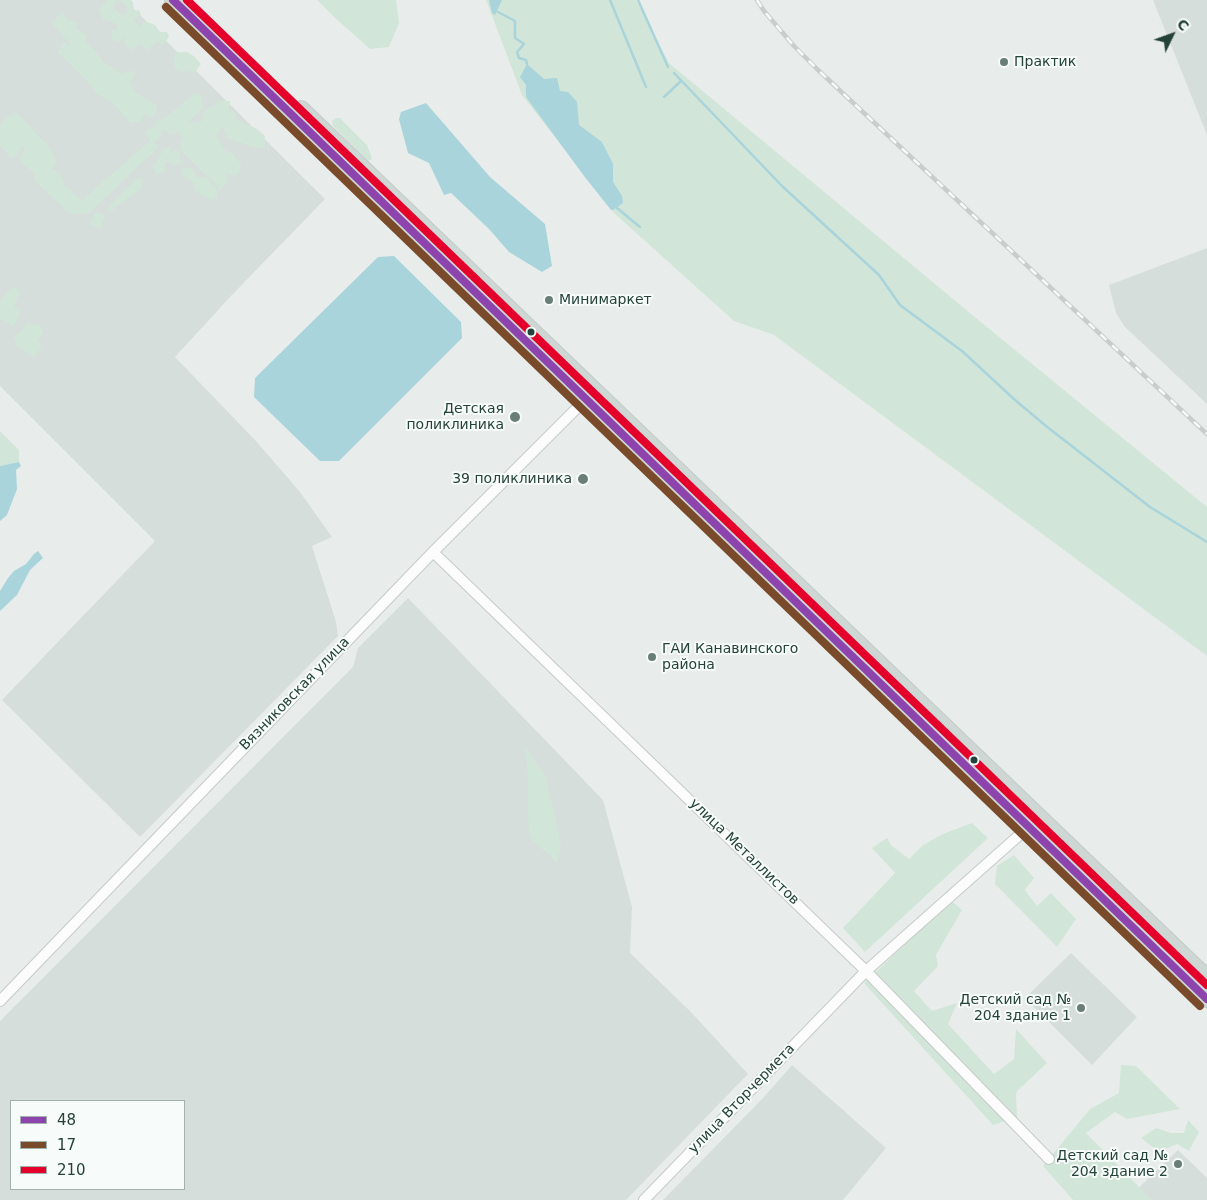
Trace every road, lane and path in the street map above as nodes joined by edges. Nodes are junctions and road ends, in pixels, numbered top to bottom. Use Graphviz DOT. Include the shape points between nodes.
graph roads {
  1 [pos="173,0"];
  2 [pos="188,0"];
  3 [pos="590,395"];
  4 [pos="433,552"];
  5 [pos="1034,822"];
  6 [pos="866,971"];
  7 [pos="1207,978"];
  8 [pos="1207,999"];
  9 [pos="0,1001"];
  10 [pos="1049,1159"];
  11 [pos="644,1200"];
  1 -- 3 [label="main road"];
  2 -- 3 [label="main road"];
  3 -- 4 [label="street, Вязниковская улица"];
  3 -- 5 [label="main road"];
  4 -- 6 [label="street, улица Металлистов"];
  4 -- 9 [label="street, Вязниковская улица"];
  5 -- 6 [label="street, улица Вторчермета"];
  5 -- 7 [label="main road"];
  5 -- 8 [label="main road"];
  6 -- 10 [label="street, улица Металлистов"];
  6 -- 11 [label="street, улица Вторчермета"];
}
